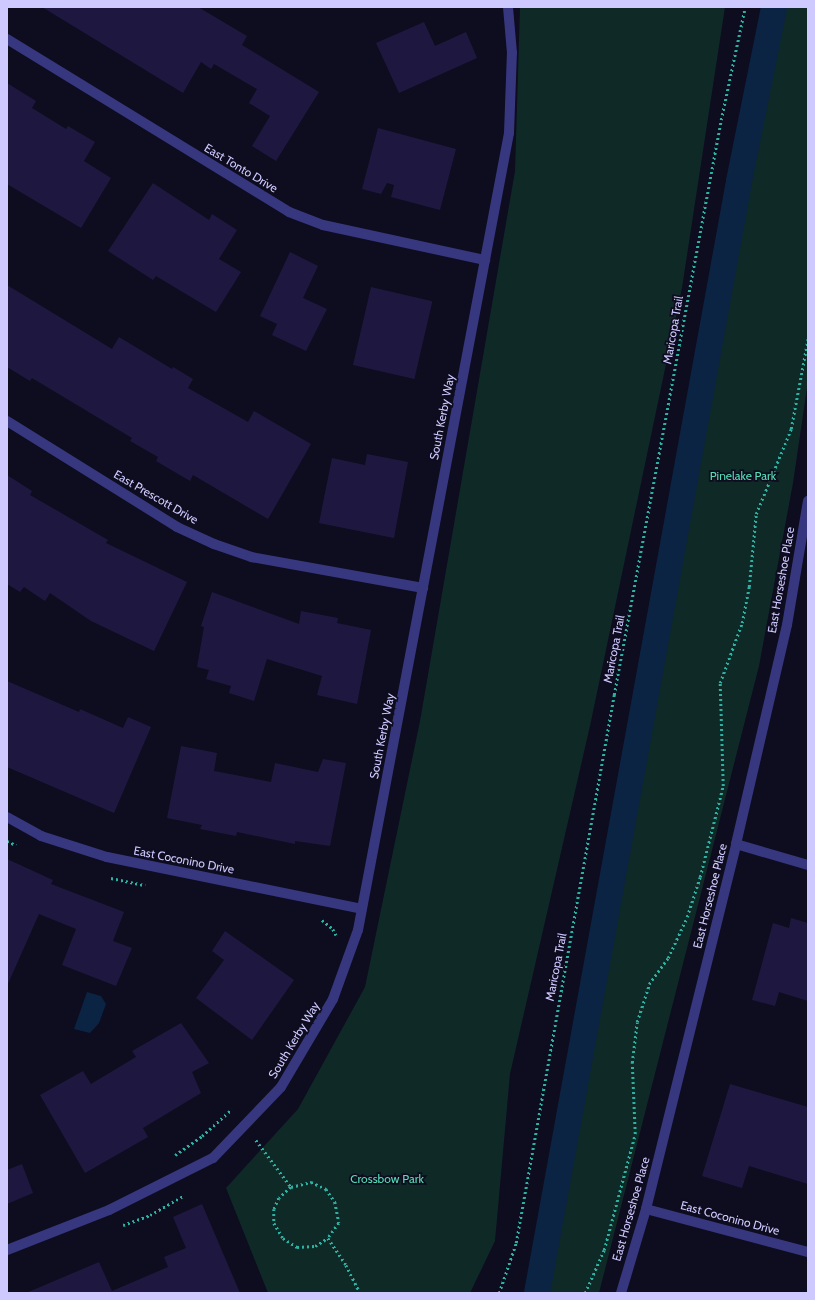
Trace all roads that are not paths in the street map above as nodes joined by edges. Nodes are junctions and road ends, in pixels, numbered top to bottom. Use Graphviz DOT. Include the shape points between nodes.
graph roads {
  1 [pos="508,7"];
  2 [pos="7,39"];
  3 [pos="485,260"];
  4 [pos="7,421"];
  5 [pos="808,501"];
  6 [pos="423,588"];
  7 [pos="7,817"];
  8 [pos="736,844"];
  9 [pos="808,865"];
  10 [pos="362,909"];
  11 [pos="646,1209"];
  12 [pos="7,1250"];
  13 [pos="808,1252"];
  14 [pos="621,1293"];
  1 -- 3 [label="street, South Kerby Way" via="512,53 509,133"];
  2 -- 3 [label="street, East Tonto Drive" via="289,212 323,225"];
  3 -- 6 [label="street, South Kerby Way"];
  4 -- 6 [label="street, East Prescott Drive" via="177,527 214,544 251,557"];
  5 -- 8 [label="street, East Horseshoe Place" via="787,625"];
  6 -- 10 [label="street, South Kerby Way"];
  7 -- 10 [label="street, East Coconino Drive" via="41,836 107,858"];
  8 -- 9 [label="street"];
  8 -- 11 [label="street, East Horseshoe Place"];
  10 -- 12 [label="street, South Kerby Way" via="358,930 333,999 282,1087 213,1158 109,1210"];
  11 -- 13 [label="street, East Coconino Drive"];
  11 -- 14 [label="street, East Horseshoe Place"];
}
